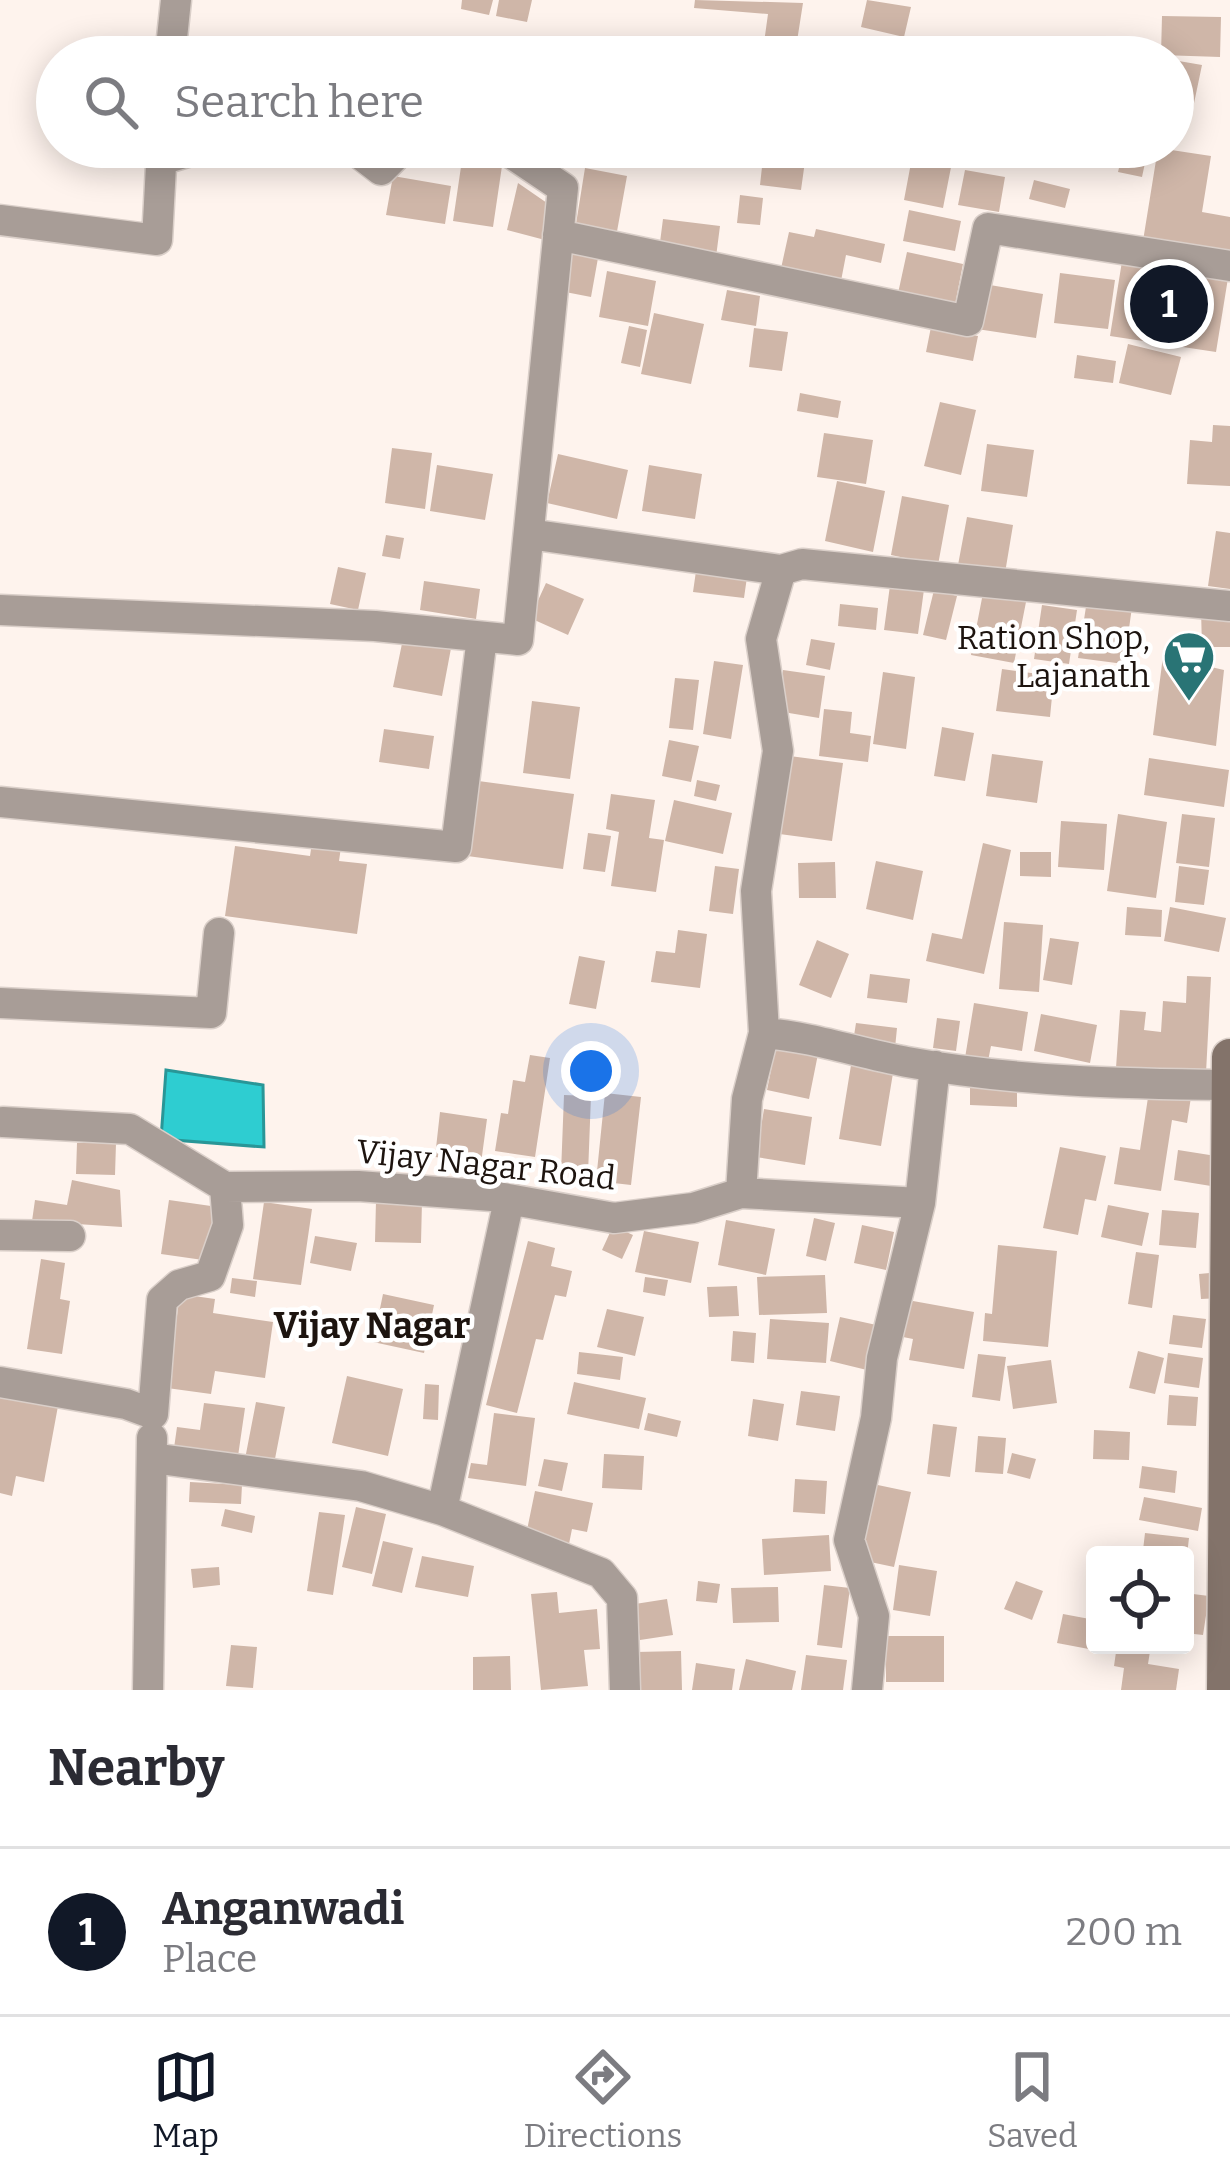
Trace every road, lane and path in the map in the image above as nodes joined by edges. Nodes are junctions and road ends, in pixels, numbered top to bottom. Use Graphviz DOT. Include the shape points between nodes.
graph roads {
  1 [pos="176,0"];
  2 [pos="172,36"];
  3 [pos="161,168"];
  4 [pos="533,168"];
  5 [pos="0,220"];
  6 [pos="558,235"];
  7 [pos="1230,266"];
  8 [pos="529,534"];
  9 [pos="781,570"];
  10 [pos="1230,606"];
  11 [pos="0,610"];
  12 [pos="482,637"];
  13 [pos="0,802"];
  14 [pos="219,933"];
  15 [pos="0,1003"];
  16 [pos="764,1034"];
  17 [pos="935,1066"];
  18 [pos="1229,1071"];
  19 [pos="3,1122"];
  20 [pos="225,1187"];
  21 [pos="741,1192"];
  22 [pos="509,1200"];
  23 [pos="920,1203"];
  24 [pos="0,1235"];
  25 [pos="70,1237"];
  26 [pos="1228,1239"];
  27 [pos="0,1382"];
  28 [pos="153,1414"];
  29 [pos="1228,1458"];
  30 [pos="152,1459"];
  31 [pos="442,1510"];
  32 [pos="148,1690"];
  33 [pos="625,1690"];
  34 [pos="867,1690"];
  35 [pos="1226,1690"];
  1 -- 2 [label="street"];
  3 -- 5 [label="street" via="157,240"];
  4 -- 6 [label="street" via="563,188"];
  6 -- 7 [label="street" via="968,321 988,228"];
  6 -- 8 [label="street"];
  8 -- 9 [label="street"];
  8 -- 12 [label="street" via="518,640"];
  9 -- 10 [label="street" via="802,564"];
  9 -- 16 [label="street" via="761,639 778,751 756,891"];
  11 -- 12 [label="street"];
  12 -- 13 [label="street" via="456,847"];
  14 -- 15 [label="street" via="211,1013"];
  16 -- 17 [label="street" via="815,1036"];
  16 -- 21 [label="street" via="746,1100"];
  17 -- 18 [label="street" via="1139,1084"];
  17 -- 23 [label="street"];
  18 -- 26 [label="main road"];
  19 -- 20 [label="street" via="130,1129"];
  20 -- 22 [label="street, Vijay Nagar Road" via="358,1186"];
  20 -- 28 [label="street" via="228,1225 210,1276 162,1300"];
  21 -- 22 [label="street, Vijay Nagar Road" via="693,1208 614,1218"];
  21 -- 23 [label="street"];
  22 -- 31 [label="street"];
  23 -- 34 [label="street" via="849,1540 874,1616"];
  24 -- 25 [label="street"];
  26 -- 29 [label="main road"];
  27 -- 28 [label="street"];
  28 -- 30 [label="street"];
  29 -- 35 [label="main road"];
  30 -- 31 [label="street" via="295,1473"];
  30 -- 32 [label="street"];
  31 -- 33 [label="street" via="613,1583 622,1598"];
}
